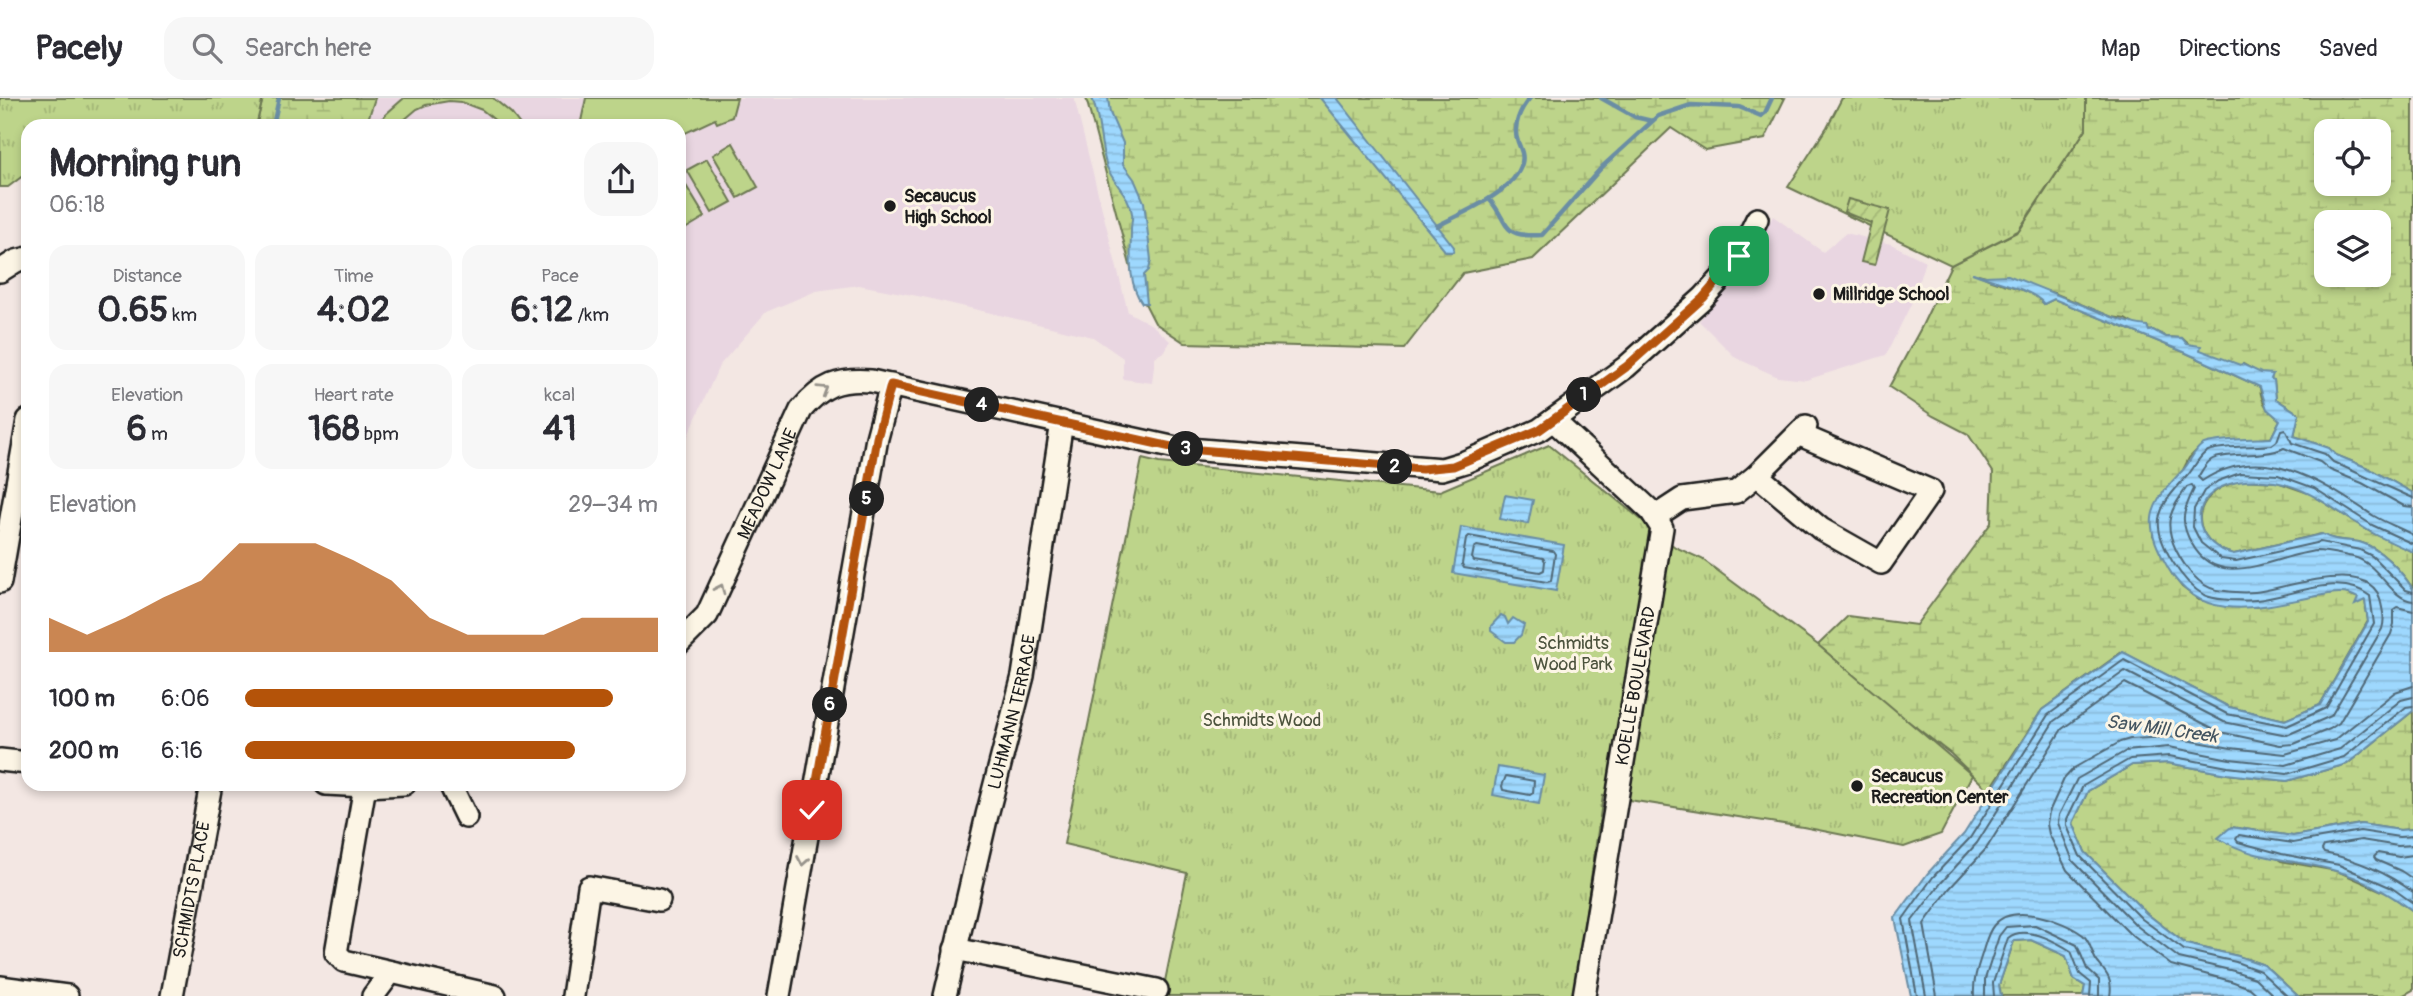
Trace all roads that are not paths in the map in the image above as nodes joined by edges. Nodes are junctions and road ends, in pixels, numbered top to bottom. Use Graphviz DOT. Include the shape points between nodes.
graph roads {
  1 [pos="1757,219"];
  2 [pos="21,259"];
  3 [pos="0,271"];
  4 [pos="891,385"];
  5 [pos="1553,421"];
  6 [pos="1062,422"];
  7 [pos="1757,475"];
  8 [pos="21,498"];
  9 [pos="1656,516"];
  10 [pos="0,582"];
  11 [pos="686,637"];
  12 [pos="0,760"];
  13 [pos="21,762"];
  14 [pos="210,791"];
  15 [pos="364,791"];
  16 [pos="453,791"];
  17 [pos="466,817"];
  18 [pos="659,900"];
  19 [pos="956,949"];
  20 [pos="391,972"];
  21 [pos="0,987"];
  22 [pos="1157,990"];
  23 [pos="66,995"];
  24 [pos="172,996"];
  25 [pos="373,996"];
  26 [pos="495,996"];
  27 [pos="573,996"];
  28 [pos="779,996"];
  29 [pos="944,996"];
  30 [pos="1584,996"];
  1 -- 5 [label="street, MEADOW LANE" via="1739,256 1703,298 1626,367"];
  2 -- 3 [label="street"];
  4 -- 6 [label="street, MEADOW LANE"];
  11 -- 4 [label="street, MEADOW LANE, one-way" via="707,615 801,410 834,383 859,380"];
  4 -- 28 [label="street, one-way" via="877,438"];
  5 -- 6 [label="street, MEADOW LANE" via="1465,462 1431,470 1185,449"];
  5 -- 9 [label="street"];
  6 -- 19 [label="street, LUHMANN TERRACE" via="1023,676"];
  7 -- 7 [label="street" via="1821,529 1881,563 1931,491 1802,430"];
  7 -- 9 [label="street" via="1736,492 1682,499"];
  8 -- 10 [label="street"];
  9 -- 30 [label="street, KOELLE BOULEVARD" via="1662,533"];
  12 -- 13 [label="street"];
  14 -- 24 [label="street, SCHMIDTS PLACE"];
  15 -- 20 [label="street" via="336,953 344,961"];
  16 -- 17 [label="street"];
  18 -- 27 [label="street" via="589,887"];
  19 -- 22 [label="street"];
  19 -- 29 [label="street, LUHMANN TERRACE"];
  20 -- 25 [label="street"];
  20 -- 26 [label="street"];
  21 -- 23 [label="street"];
}
